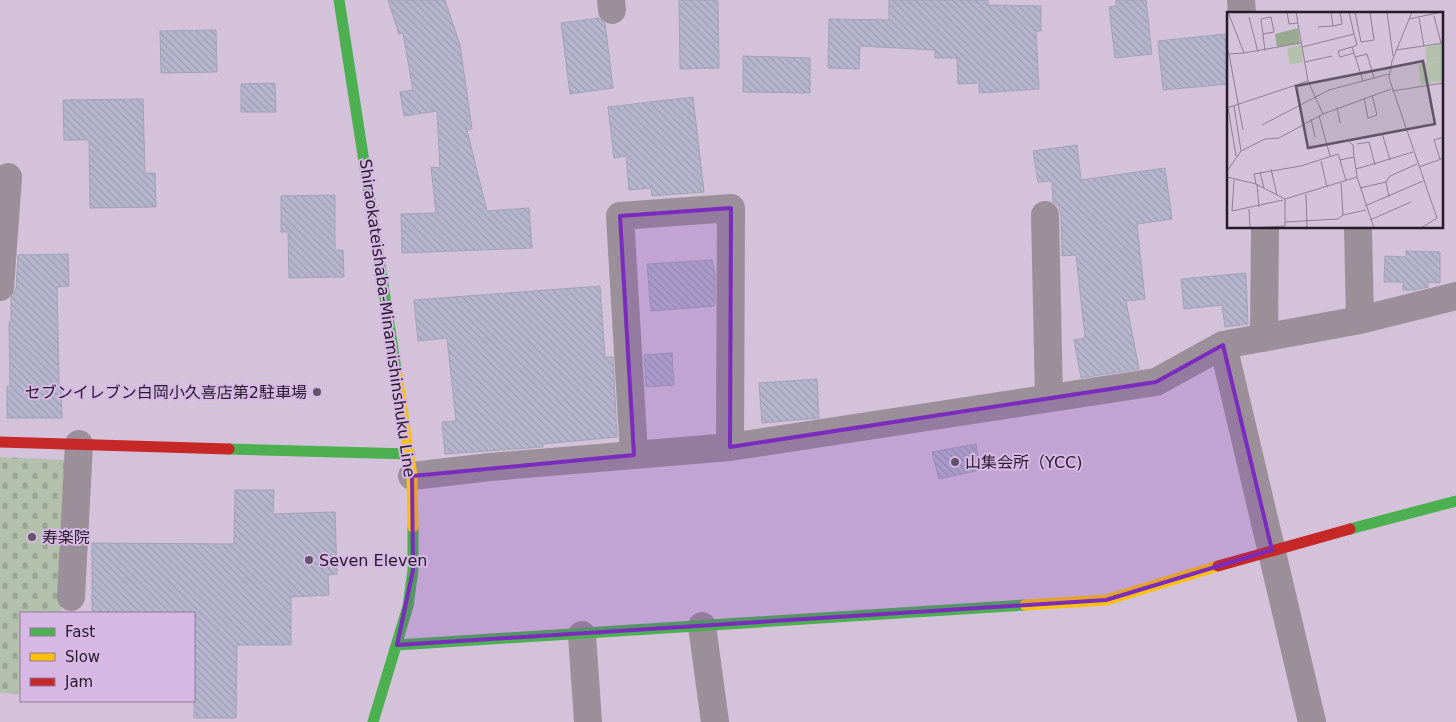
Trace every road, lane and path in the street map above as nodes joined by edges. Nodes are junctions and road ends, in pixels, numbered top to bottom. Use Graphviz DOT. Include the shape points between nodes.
graph roads {
  1 [pos="339,0"];
  2 [pos="8,177"];
  3 [pos="1045,215"];
  4 [pos="1265,229"];
  5 [pos="1358,229"];
  6 [pos="0,287"];
  7 [pos="1456,296"];
  8 [pos="1360,320"];
  9 [pos="1264,338"];
  10 [pos="1223,345"];
  11 [pos="1049,398"];
  12 [pos="0,442"];
  13 [pos="79,444"];
  14 [pos="730,447"];
  15 [pos="634,455"];
  16 [pos="411,465"];
  17 [pos="1456,501"];
  18 [pos="1272,550"];
  19 [pos="71,597"];
  20 [pos="702,626"];
  21 [pos="582,635"];
  22 [pos="397,644"];
  23 [pos="373,722"];
  24 [pos="588,722"];
  25 [pos="715,722"];
  26 [pos="1312,722"];
  1 -- 16 [label="street, Shiraokateishaba-Minamishinshuku Line"];
  2 -- 6 [label="street"];
  3 -- 11 [label="street"];
  4 -- 9 [label="street"];
  5 -- 8 [label="street"];
  7 -- 8 [label="street"];
  8 -- 9 [label="street"];
  9 -- 10 [label="street"];
  10 -- 11 [label="street" via="1156,382"];
  10 -- 18 [label="street"];
  11 -- 14 [label="street"];
  12 -- 13 [label="street"];
  13 -- 16 [label="street"];
  13 -- 19 [label="street"];
  14 -- 15 [label="street"];
  14 -- 15 [label="street" via="731,208 620,216"];
  15 -- 16 [label="street"];
  16 -- 22 [label="street, Shiraokateishaba-Minamishinshuku Line" via="413,570 408,606"];
  17 -- 18 [label="street"];
  18 -- 20 [label="street" via="1106,600"];
  18 -- 26 [label="street"];
  20 -- 21 [label="street"];
  20 -- 25 [label="street"];
  21 -- 22 [label="street"];
  21 -- 24 [label="street"];
  22 -- 23 [label="street, Shiraokateishaba-Minamishinshuku Line"];
}
